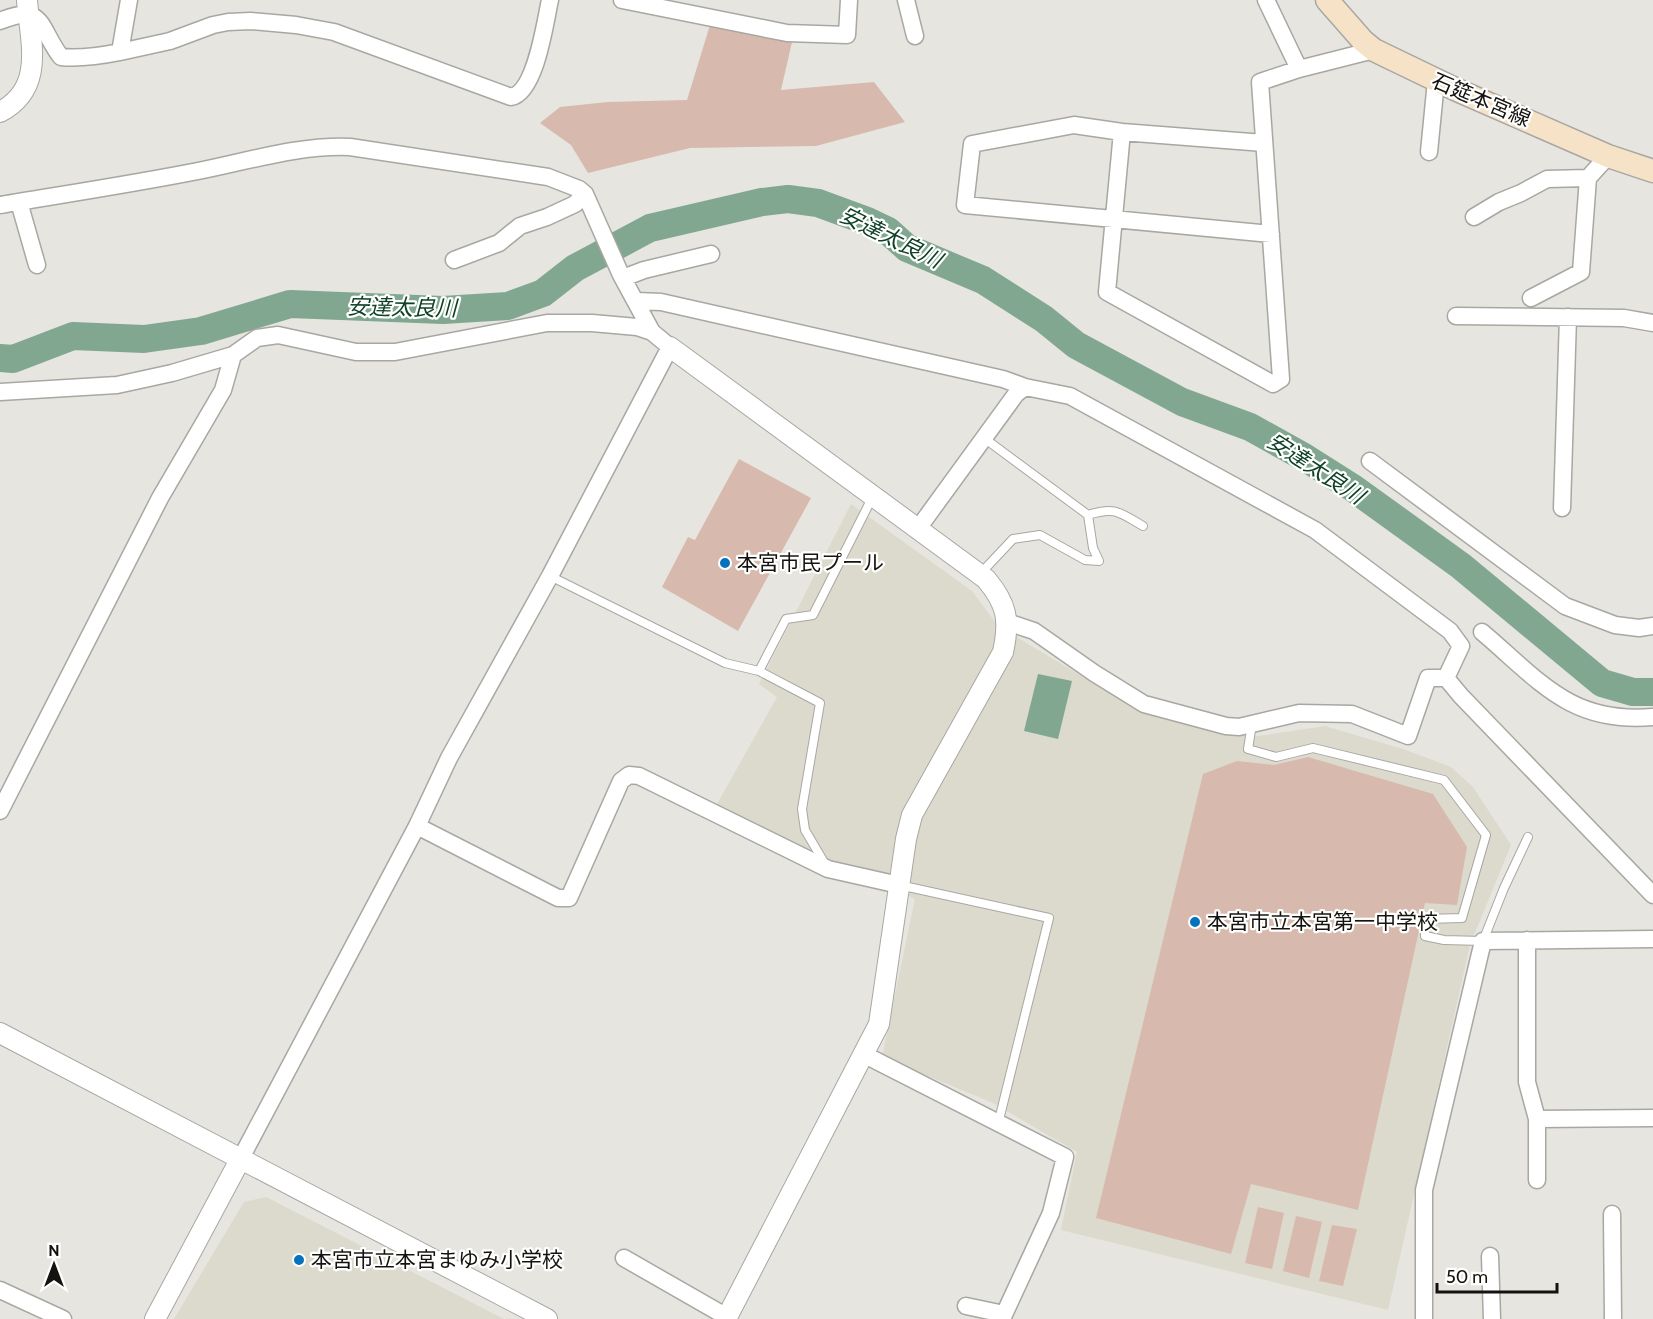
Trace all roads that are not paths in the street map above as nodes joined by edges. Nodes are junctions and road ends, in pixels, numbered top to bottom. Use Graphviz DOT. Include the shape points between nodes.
graph roads {
  1 [pos="129,0"];
  2 [pos="550,0"];
  3 [pos="622,0"];
  4 [pos="849,0"];
  5 [pos="906,0"];
  6 [pos="1266,0"];
  7 [pos="1327,0"];
  8 [pos="28,7"];
  9 [pos="692,7"];
  10 [pos="0,21"];
  11 [pos="915,36"];
  12 [pos="1374,50"];
  13 [pos="120,52"];
  14 [pos="1299,69"];
  15 [pos="1436,81"];
  16 [pos="0,112"];
  17 [pos="1122,132"];
  18 [pos="1264,143"];
  19 [pos="1429,152"];
  20 [pos="1608,156"];
  21 [pos="1653,171"];
  22 [pos="1588,178"];
  23 [pos="587,197"];
  24 [pos="19,202"];
  25 [pos="0,205"];
  26 [pos="1474,217"];
  27 [pos="1114,219"];
  28 [pos="1271,234"];
  29 [pos="711,254"];
  30 [pos="454,260"];
  31 [pos="37,265"];
  32 [pos="622,276"];
  33 [pos="1531,298"];
  34 [pos="636,301"];
  35 [pos="1456,316"];
  36 [pos="1568,317"];
  37 [pos="1653,323"];
  38 [pos="652,332"];
  39 [pos="670,346"];
  40 [pos="233,355"];
  41 [pos="1025,387"];
  42 [pos="0,392"];
  43 [pos="984,438"];
  44 [pos="1370,460"];
  45 [pos="874,495"];
  46 [pos="1562,508"];
  47 [pos="1088,515"];
  48 [pos="1143,526"];
  49 [pos="917,530"];
  50 [pos="980,574"];
  51 [pos="550,576"];
  52 [pos="1007,622"];
  53 [pos="1653,626"];
  54 [pos="1482,632"];
  55 [pos="759,671"];
  56 [pos="1446,678"];
  57 [pos="1653,717"];
  58 [pos="1252,724"];
  59 [pos="0,811"];
  60 [pos="417,826"];
  61 [pos="1528,837"];
  62 [pos="828,869"];
  63 [pos="899,885"];
  64 [pos="1653,895"];
  65 [pos="1653,939"];
  66 [pos="1527,940"];
  67 [pos="1483,941"];
  68 [pos="0,1033"];
  69 [pos="863,1054"];
  70 [pos="1653,1118"];
  71 [pos="1537,1119"];
  72 [pos="998,1124"];
  73 [pos="241,1158"];
  74 [pos="1537,1180"];
  75 [pos="1612,1214"];
  76 [pos="1490,1256"];
  77 [pos="624,1258"];
  78 [pos="0,1290"];
  79 [pos="966,1306"];
  80 [pos="1003,1317"];
  81 [pos="726,1318"];
  82 [pos="63,1319"];
  83 [pos="155,1319"];
  84 [pos="547,1319"];
  85 [pos="1424,1319"];
  86 [pos="1492,1319"];
  87 [pos="1613,1319"];
  1 -- 13 [label="street"];
  2 -- 13 [label="street" via="527,86 512,98 334,32 296,25 228,22"];
  3 -- 9 [label="street"];
  4 -- 9 [label="street" via="847,35 787,33"];
  5 -- 11 [label="street"];
  6 -- 14 [label="street"];
  7 -- 12 [label="main road, 石筵本宮線"];
  8 -- 10 [label="street"];
  8 -- 13 [label="street" via="61,57"];
  8 -- 16 [label="street" via="33,49 31,73 19,97"];
  12 -- 14 [label="street"];
  12 -- 15 [label="main road, 石筵本宮線"];
  14 -- 18 [label="street" via="1260,82"];
  15 -- 19 [label="street"];
  15 -- 20 [label="main road, 石筵本宮線"];
  17 -- 18 [label="street"];
  17 -- 27 [label="street"];
  17 -- 27 [label="street" via="1074,125 972,144 965,205"];
  18 -- 28 [label="street"];
  20 -- 21 [label="main road, 石筵本宮線"];
  20 -- 22 [label="street"];
  22 -- 26 [label="street" via="1547,179"];
  22 -- 33 [label="street" via="1581,272"];
  23 -- 24 [label="street" via="579,189 549,177 329,146"];
  23 -- 30 [label="street" via="520,226 498,243"];
  23 -- 32 [label="street"];
  24 -- 25 [label="street"];
  24 -- 31 [label="street"];
  27 -- 28 [label="street"];
  27 -- 28 [label="street" via="1107,292 1273,384 1281,379"];
  29 -- 32 [label="street"];
  32 -- 34 [label="street"];
  34 -- 38 [label="street"];
  34 -- 41 [label="street" via="661,303"];
  35 -- 36 [label="street"];
  36 -- 37 [label="street"];
  36 -- 46 [label="street"];
  38 -- 39 [label="street"];
  38 -- 40 [label="street" via="592,323 547,323 395,352 356,352 278,334 257,338"];
  39 -- 45 [label="street"];
  39 -- 51 [label="street"];
  40 -- 42 [label="street" via="117,385"];
  40 -- 59 [label="street" via="223,390 159,498"];
  41 -- 43 [label="street"];
  41 -- 56 [label="street" via="1070,396 1315,530 1455,637 1461,646"];
  43 -- 47 [label="lane"];
  43 -- 49 [label="street"];
  44 -- 53 [label="street" via="1565,606 1615,625"];
  45 -- 49 [label="street"];
  45 -- 55 [label="lane" via="813,615 786,619"];
  47 -- 48 [label="lane" via="1113,510"];
  47 -- 50 [label="lane" via="1099,561 1085,560 1040,535 1013,538"];
  49 -- 50 [label="street"];
  50 -- 52 [label="street" via="1004,603"];
  51 -- 55 [label="lane" via="725,663"];
  51 -- 60 [label="street" via="449,758"];
  52 -- 58 [label="street" via="1034,631 1144,704 1226,726"];
  52 -- 63 [label="street" via="1003,652 912,815"];
  54 -- 57 [label="street" via="1550,692 1569,703 1607,715"];
  55 -- 62 [label="lane" via="820,703 802,809 805,830"];
  56 -- 58 [label="street" via="1428,678 1408,736 1352,714 1299,713"];
  56 -- 64 [label="street"];
  58 -- 67 [label="lane" via="1248,749 1276,758 1313,748 1444,780 1486,835 1462,918 1425,919 1425,936"];
  60 -- 62 [label="street" via="558,898 569,898 621,781 629,775 639,776"];
  60 -- 73 [label="street"];
  61 -- 67 [label="lane"];
  62 -- 63 [label="street"];
  63 -- 69 [label="street" via="879,1024"];
  63 -- 72 [label="lane" via="1049,918"];
  65 -- 66 [label="street"];
  66 -- 67 [label="street"];
  66 -- 71 [label="street" via="1527,1082"];
  67 -- 85 [label="street" via="1424,1190"];
  68 -- 73 [label="street"];
  69 -- 72 [label="street"];
  69 -- 81 [label="street"];
  70 -- 71 [label="street"];
  71 -- 74 [label="street"];
  72 -- 80 [label="street" via="1065,1157 1051,1214"];
  73 -- 83 [label="street"];
  73 -- 84 [label="street"];
  75 -- 87 [label="street"];
  76 -- 86 [label="street"];
  77 -- 81 [label="street"];
  78 -- 82 [label="street"];
  79 -- 80 [label="street"];
}
